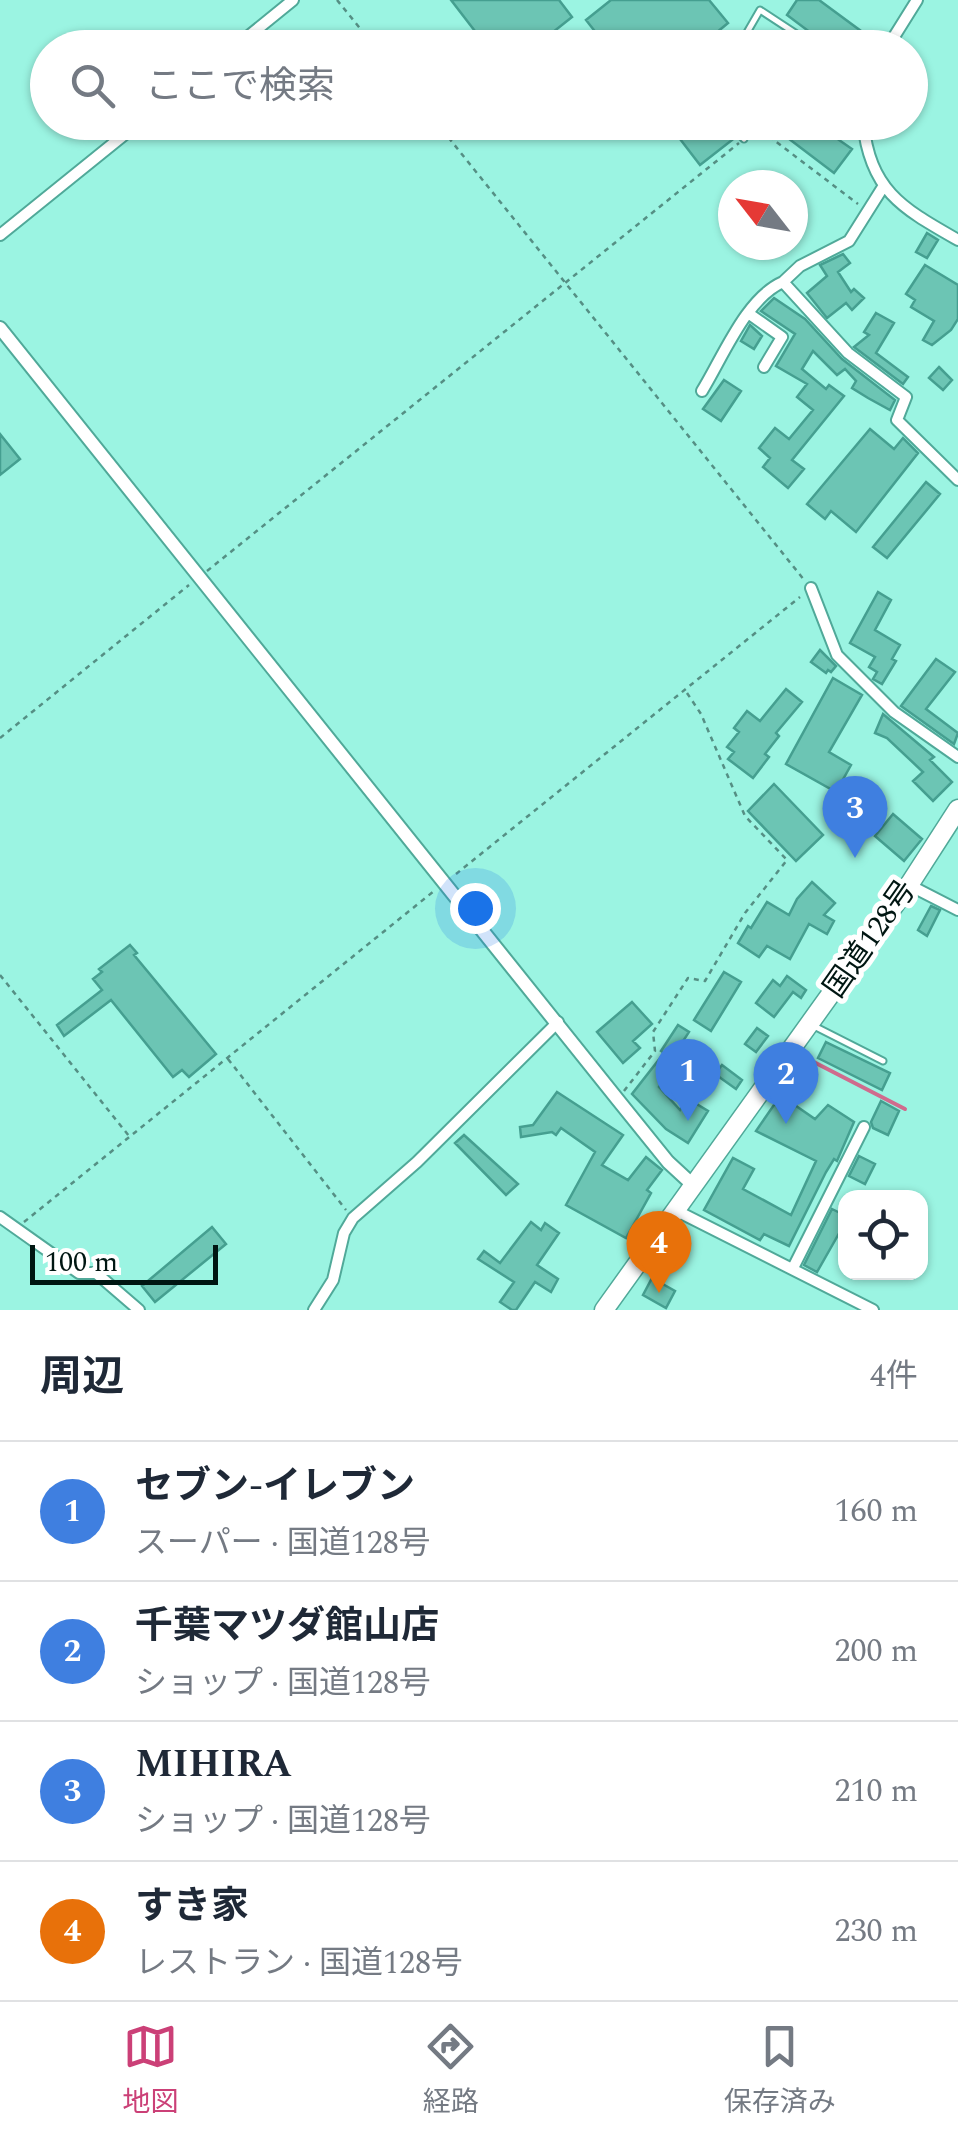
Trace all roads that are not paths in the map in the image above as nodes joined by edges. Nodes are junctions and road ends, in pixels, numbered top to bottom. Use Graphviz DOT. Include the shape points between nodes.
graph roads {
  1 [pos="293,0"];
  2 [pos="916,0"];
  3 [pos="256,30"];
  4 [pos="748,30"];
  5 [pos="791,30"];
  6 [pos="898,30"];
  7 [pos="118,140"];
  8 [pos="866,140"];
  9 [pos="883,188"];
  10 [pos="0,235"];
  11 [pos="958,240"];
  12 [pos="782,282"];
  13 [pos="748,313"];
  14 [pos="0,328"];
  15 [pos="764,367"];
  16 [pos="702,391"];
  17 [pos="958,480"];
  18 [pos="811,588"];
  19 [pos="958,758"];
  20 [pos="958,810"];
  21 [pos="908,885"];
  22 [pos="958,910"];
  23 [pos="558,1022"];
  24 [pos="810,1024"];
  25 [pos="882,1061"];
  26 [pos="864,1126"];
  27 [pos="694,1186"];
  28 [pos="677,1210"];
  29 [pos="0,1216"];
  30 [pos="793,1268"];
  31 [pos="131,1307"];
  32 [pos="314,1310"];
  33 [pos="604,1310"];
  34 [pos="874,1310"];
  1 -- 3 [label="street"];
  2 -- 6 [label="street"];
  4 -- 5 [label="lane" via="760,10"];
  7 -- 10 [label="street"];
  8 -- 9 [label="street"];
  9 -- 11 [label="street"];
  9 -- 12 [label="street" via="850,241"];
  12 -- 13 [label="street" via="766,289"];
  12 -- 17 [label="street" via="848,353 906,397 897,420"];
  13 -- 15 [label="street" via="782,337"];
  13 -- 16 [label="street"];
  14 -- 23 [label="street"];
  18 -- 19 [label="street" via="836,655 894,712"];
  20 -- 21 [label="highway, 国道128号"];
  21 -- 22 [label="street"];
  21 -- 24 [label="highway, 国道128号"];
  23 -- 27 [label="street"];
  23 -- 32 [label="street" via="353,1218 333,1280"];
  24 -- 25 [label="lane"];
  24 -- 27 [label="highway, 国道128号"];
  26 -- 30 [label="street"];
  27 -- 28 [label="highway, 国道128号"];
  28 -- 30 [label="street"];
  28 -- 33 [label="highway, 国道128号"];
  29 -- 31 [label="street" via="78,1273 96,1273"];
  30 -- 34 [label="street"];
}
